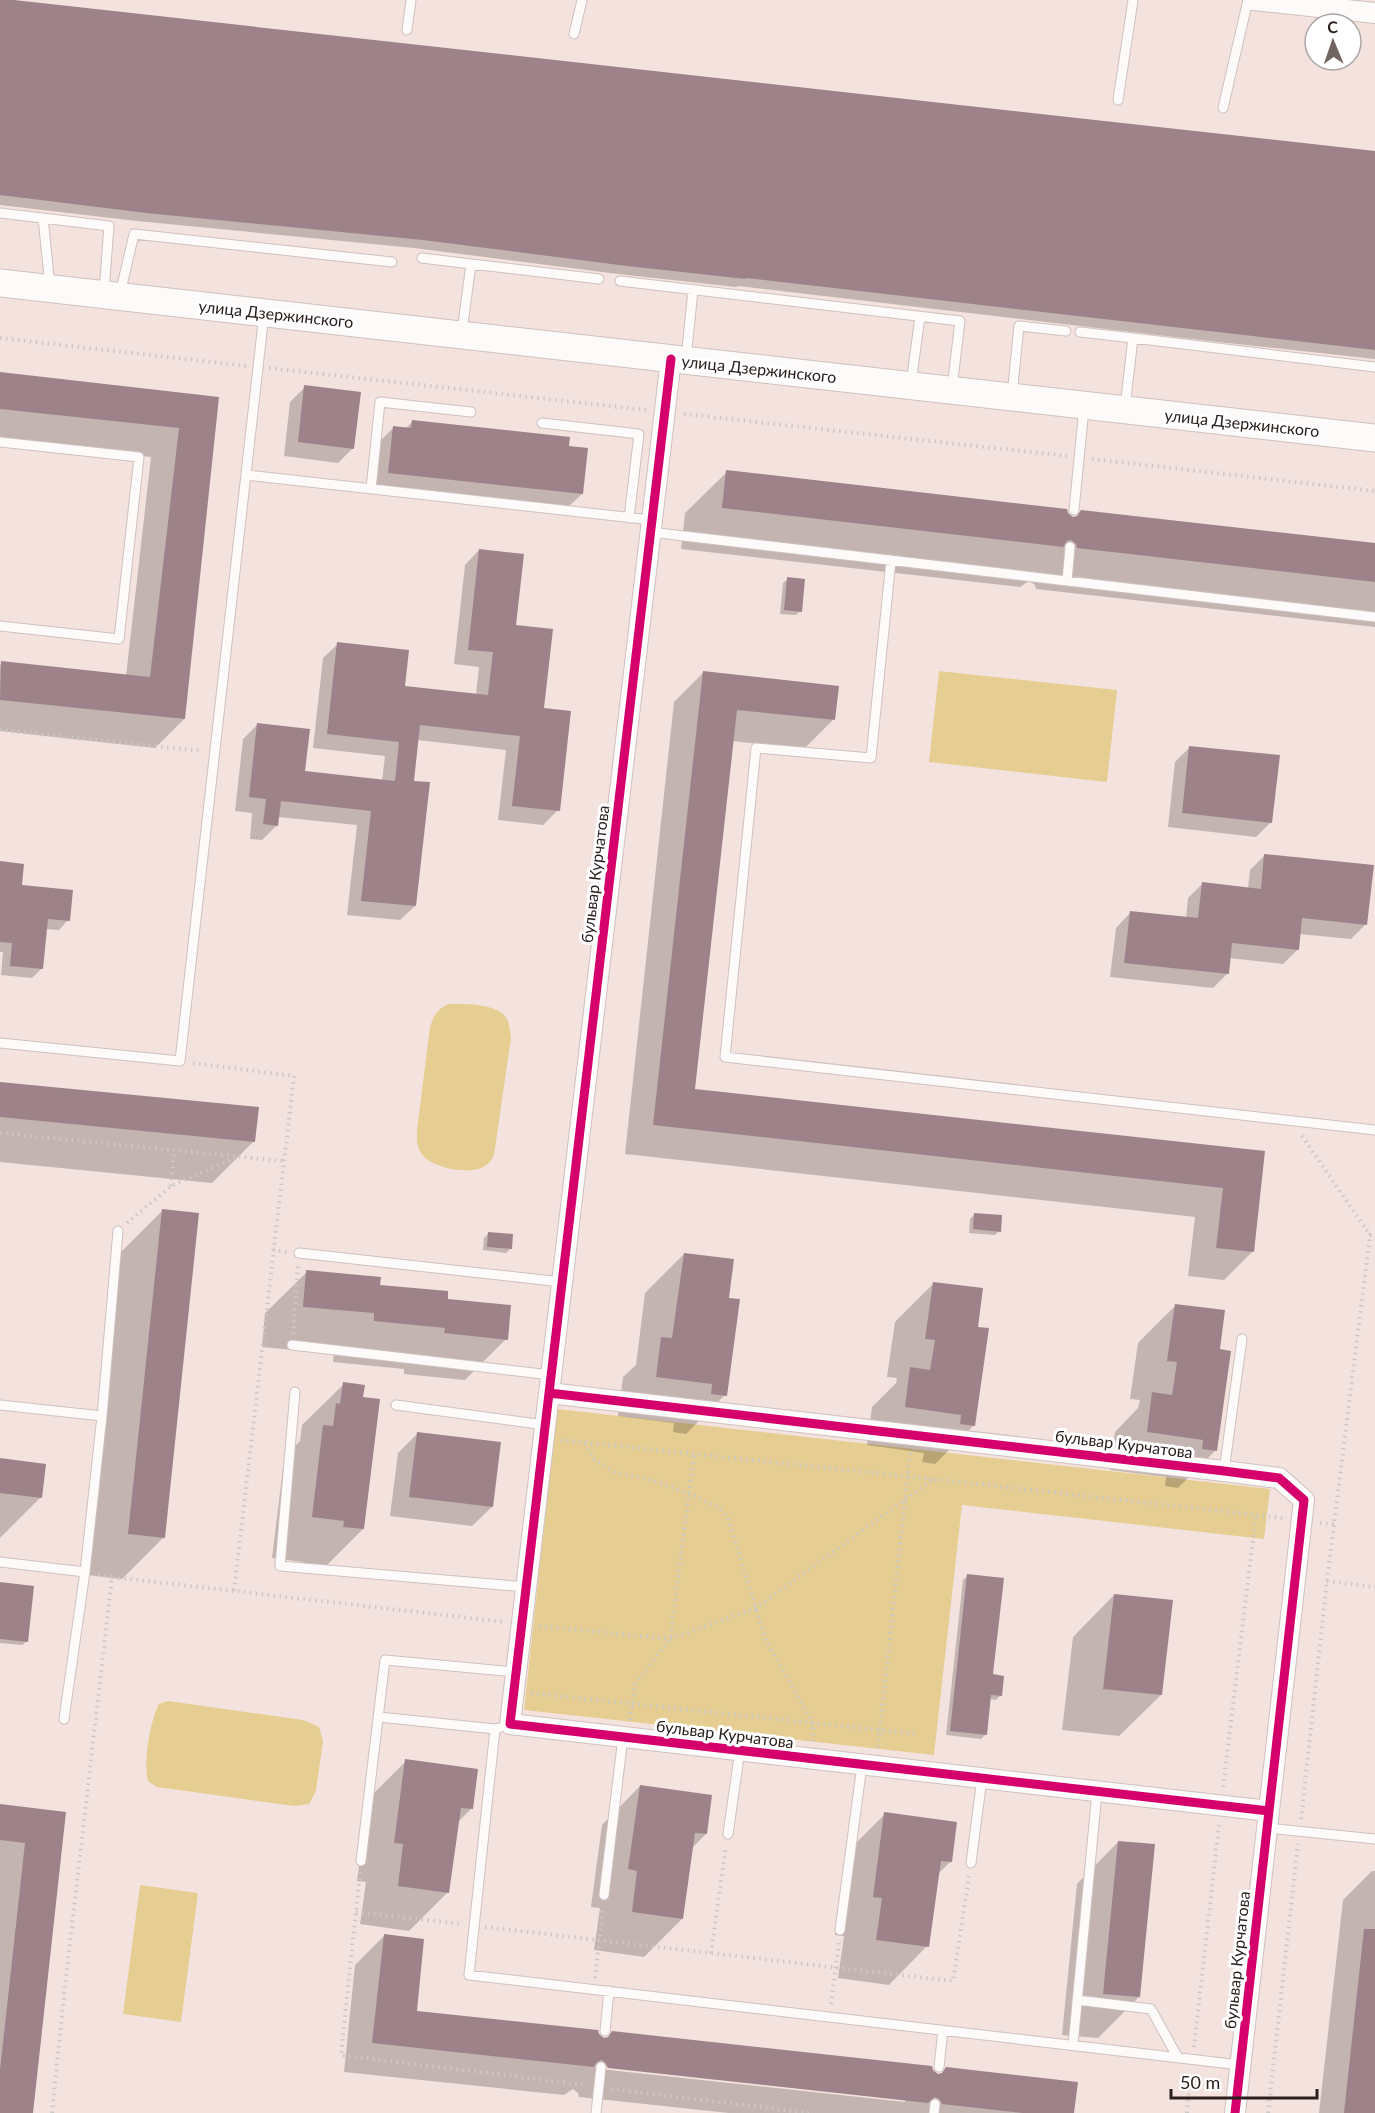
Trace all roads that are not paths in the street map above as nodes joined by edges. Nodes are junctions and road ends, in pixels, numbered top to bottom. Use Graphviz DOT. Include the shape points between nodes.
graph roads {
  1 [pos="411,0"];
  2 [pos="582,0"];
  3 [pos="1133,0"];
  4 [pos="1248,0"];
  5 [pos="1253,0"];
  6 [pos="1375,14"];
  7 [pos="407,30"];
  8 [pos="574,34"];
  9 [pos="1118,100"];
  10 [pos="1223,108"];
  11 [pos="0,213"];
  12 [pos="43,218"];
  13 [pos="423,258"];
  14 [pos="392,262"];
  15 [pos="471,264"];
  16 [pos="599,279"];
  17 [pos="620,281"];
  18 [pos="0,283"];
  19 [pos="51,288"];
  20 [pos="693,290"];
  21 [pos="112,295"];
  22 [pos="264,312"];
  23 [pos="920,316"];
  24 [pos="1066,331"];
  25 [pos="1080,332"];
  26 [pos="461,335"];
  27 [pos="1133,338"];
  28 [pos="678,360"];
  29 [pos="1375,367"];
  30 [pos="911,386"];
  31 [pos="951,390"];
  32 [pos="1011,397"];
  33 [pos="1085,405"];
  34 [pos="1125,410"];
  35 [pos="471,412"];
  36 [pos="542,423"];
  37 [pos="1375,438"];
  38 [pos="0,442"];
  39 [pos="246,475"];
  40 [pos="371,489"];
  41 [pos="1074,510"];
  42 [pos="629,518"];
  43 [pos="651,526"];
  44 [pos="1070,547"];
  45 [pos="891,560"];
  46 [pos="1067,581"];
  47 [pos="1375,617"];
  48 [pos="0,626"];
  49 [pos="0,1043"];
  50 [pos="1375,1130"];
  51 [pos="118,1232"];
  52 [pos="299,1253"];
  53 [pos="562,1282"];
  54 [pos="1242,1339"];
  55 [pos="292,1345"];
  56 [pos="550,1384"];
  57 [pos="295,1392"];
  58 [pos="0,1405"];
  59 [pos="396,1405"];
  60 [pos="102,1416"];
  61 [pos="544,1432"];
  62 [pos="1224,1470"];
  63 [pos="0,1562"];
  64 [pos="85,1572"];
  65 [pos="526,1587"];
  66 [pos="515,1682"];
  67 [pos="379,1717"];
  68 [pos="64,1719"];
  69 [pos="502,1726"];
  70 [pos="625,1737"];
  71 [pos="740,1750"];
  72 [pos="869,1766"];
  73 [pos="982,1778"];
  74 [pos="1097,1792"];
  75 [pos="1268,1820"];
  76 [pos="728,1834"];
  77 [pos="1375,1839"];
  78 [pos="361,1860"];
  79 [pos="971,1863"];
  80 [pos="604,1895"];
  81 [pos="840,1930"];
  82 [pos="609,1991"];
  83 [pos="1077,2000"];
  84 [pos="943,2030"];
  85 [pos="604,2031"];
  86 [pos="1073,2045"];
  87 [pos="1178,2058"];
  88 [pos="1240,2065"];
  89 [pos="601,2067"];
  90 [pos="939,2067"];
  91 [pos="596,2113"];
  92 [pos="1234,2113"];
  1 -- 7 [label="lane"];
  2 -- 8 [label="lane"];
  3 -- 9 [label="lane"];
  4 -- 10 [label="lane"];
  5 -- 6 [label="street"];
  11 -- 12 [label="lane"];
  12 -- 19 [label="lane"];
  12 -- 21 [label="lane" via="109,226"];
  13 -- 15 [label="lane"];
  14 -- 21 [label="lane" via="134,234"];
  15 -- 16 [label="lane"];
  15 -- 26 [label="lane"];
  17 -- 20 [label="lane"];
  18 -- 19 [label="main road, улица Дзержинского"];
  19 -- 21 [label="main road, улица Дзержинского"];
  20 -- 23 [label="lane"];
  20 -- 28 [label="lane"];
  21 -- 22 [label="main road, улица Дзержинского"];
  22 -- 26 [label="main road, улица Дзержинского"];
  22 -- 39 [label="lane"];
  23 -- 30 [label="lane"];
  23 -- 31 [label="lane" via="960,321"];
  24 -- 32 [label="lane" via="1019,326"];
  25 -- 27 [label="lane"];
  26 -- 28 [label="main road, улица Дзержинского"];
  27 -- 29 [label="lane"];
  27 -- 34 [label="lane"];
  28 -- 30 [label="main road, улица Дзержинского"];
  28 -- 43 [label="street, бульвар Курчатова" via="664,412"];
  30 -- 31 [label="main road, улица Дзержинского"];
  31 -- 32 [label="main road, улица Дзержинского"];
  32 -- 33 [label="main road, улица Дзержинского"];
  33 -- 34 [label="main road, улица Дзержинского"];
  33 -- 41 [label="lane"];
  34 -- 37 [label="main road, улица Дзержинского"];
  35 -- 40 [label="lane" via="380,402"];
  36 -- 42 [label="lane" via="639,434"];
  38 -- 48 [label="lane" via="139,457 119,639"];
  39 -- 40 [label="lane"];
  39 -- 49 [label="lane" via="180,1061"];
  40 -- 42 [label="lane"];
  42 -- 43 [label="lane"];
  43 -- 45 [label="lane"];
  43 -- 53 [label="street, бульвар Курчатова"];
  44 -- 46 [label="lane"];
  45 -- 46 [label="lane"];
  45 -- 50 [label="lane" via="871,758 756,748 725,1057"];
  46 -- 47 [label="lane"];
  51 -- 60 [label="lane"];
  52 -- 53 [label="lane"];
  53 -- 56 [label="street, бульвар Курчатова"];
  54 -- 62 [label="lane"];
  55 -- 56 [label="lane"];
  56 -- 61 [label="street, бульвар Курчатова"];
  56 -- 62 [label="street, бульвар Курчатова" via="912,1435"];
  57 -- 65 [label="lane" via="280,1566"];
  58 -- 60 [label="lane"];
  59 -- 61 [label="lane"];
  60 -- 64 [label="lane"];
  61 -- 65 [label="street, бульвар Курчатова"];
  62 -- 75 [label="street, бульвар Курчатова" via="1280,1478 1304,1500"];
  63 -- 64 [label="lane"];
  64 -- 68 [label="lane"];
  65 -- 66 [label="street, бульвар Курчатова"];
  66 -- 67 [label="lane" via="385,1660"];
  66 -- 69 [label="street, бульвар Курчатова"];
  67 -- 69 [label="lane"];
  67 -- 78 [label="lane"];
  69 -- 70 [label="street, бульвар Курчатова"];
  69 -- 82 [label="lane" via="468,1975"];
  70 -- 71 [label="street, бульвар Курчатова"];
  70 -- 80 [label="lane"];
  71 -- 72 [label="street, бульвар Курчатова"];
  71 -- 76 [label="lane"];
  72 -- 73 [label="street, бульвар Курчатова"];
  72 -- 81 [label="lane"];
  73 -- 74 [label="street, бульвар Курчатова"];
  73 -- 79 [label="lane"];
  74 -- 75 [label="street, бульвар Курчатова" via="1221,1806"];
  74 -- 83 [label="lane"];
  75 -- 77 [label="lane"];
  75 -- 88 [label="street, бульвар Курчатова"];
  82 -- 84 [label="lane"];
  82 -- 85 [label="lane"];
  83 -- 86 [label="lane"];
  83 -- 87 [label="lane" via="1151,2009"];
  84 -- 86 [label="lane"];
  84 -- 90 [label="lane"];
  86 -- 87 [label="lane"];
  87 -- 88 [label="lane"];
  88 -- 92 [label="street, бульвар Курчатова"];
  89 -- 91 [label="lane"];
}
